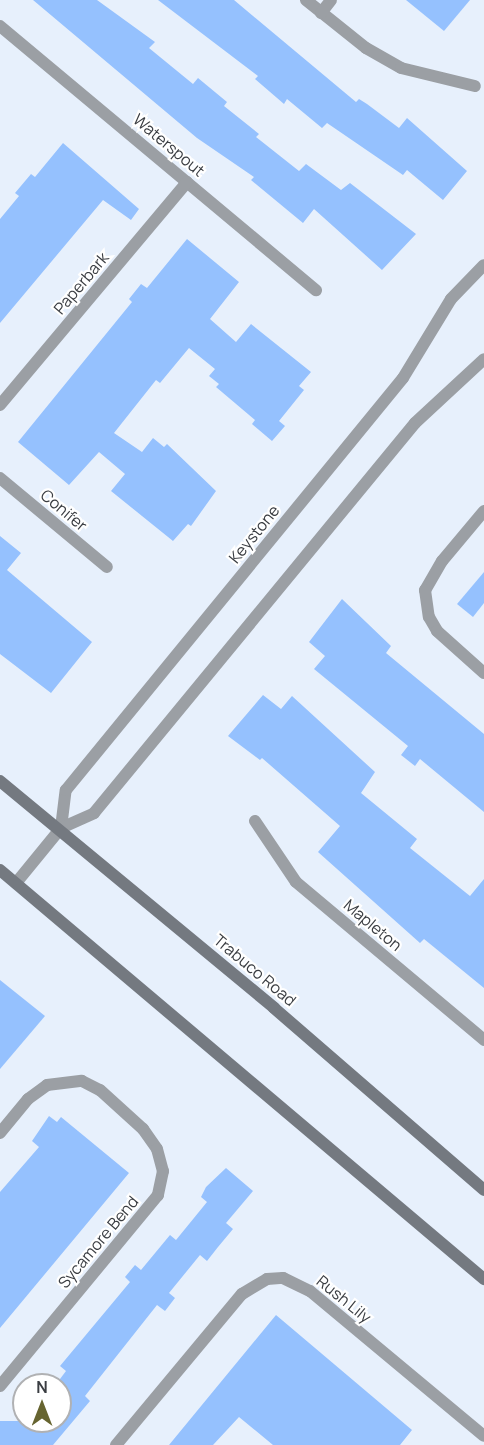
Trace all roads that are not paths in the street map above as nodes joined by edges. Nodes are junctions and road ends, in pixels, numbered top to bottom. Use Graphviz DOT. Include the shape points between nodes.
graph roads {
  1 [pos="306,0"];
  2 [pos="332,0"];
  3 [pos="321,13"];
  4 [pos="0,26"];
  5 [pos="475,87"];
  6 [pos="187,182"];
  7 [pos="484,265"];
  8 [pos="316,290"];
  9 [pos="484,359"];
  10 [pos="0,405"];
  11 [pos="0,478"];
  12 [pos="484,511"];
  13 [pos="107,567"];
  14 [pos="484,673"];
  15 [pos="0,780"];
  16 [pos="255,821"];
  17 [pos="61,828"];
  18 [pos="0,870"];
  19 [pos="16,883"];
  20 [pos="484,1040"];
  21 [pos="0,1133"];
  22 [pos="484,1190"];
  23 [pos="484,1279"];
  24 [pos="0,1386"];
  25 [pos="484,1437"];
  26 [pos="116,1445"];
  1 -- 3 [label="street"];
  2 -- 3 [label="street"];
  3 -- 5 [label="street" via="401,68"];
  4 -- 6 [label="street, Waterspout"];
  6 -- 8 [label="street, Waterspout"];
  6 -- 10 [label="street, Paperbark"];
  7 -- 17 [label="street, Keystone" via="451,299 403,378 66,790"];
  9 -- 17 [label="street" via="415,423 94,813"];
  11 -- 13 [label="street, Conifer"];
  12 -- 14 [label="street" via="442,561 425,590 429,617 437,631"];
  15 -- 17 [label="main road, Trabuco Road"];
  16 -- 20 [label="street, Mapleton" via="296,882"];
  17 -- 19 [label="street"];
  17 -- 22 [label="main road, Trabuco Road"];
  18 -- 19 [label="main road"];
  19 -- 23 [label="main road"];
  21 -- 24 [label="street, Sycamore Bend" via="28,1099 47,1085 82,1081 100,1090 123,1111 157,1149 163,1171 158,1195"];
  25 -- 26 [label="street, Rush Lily" via="310,1291 283,1278 267,1279 242,1294"];
}
